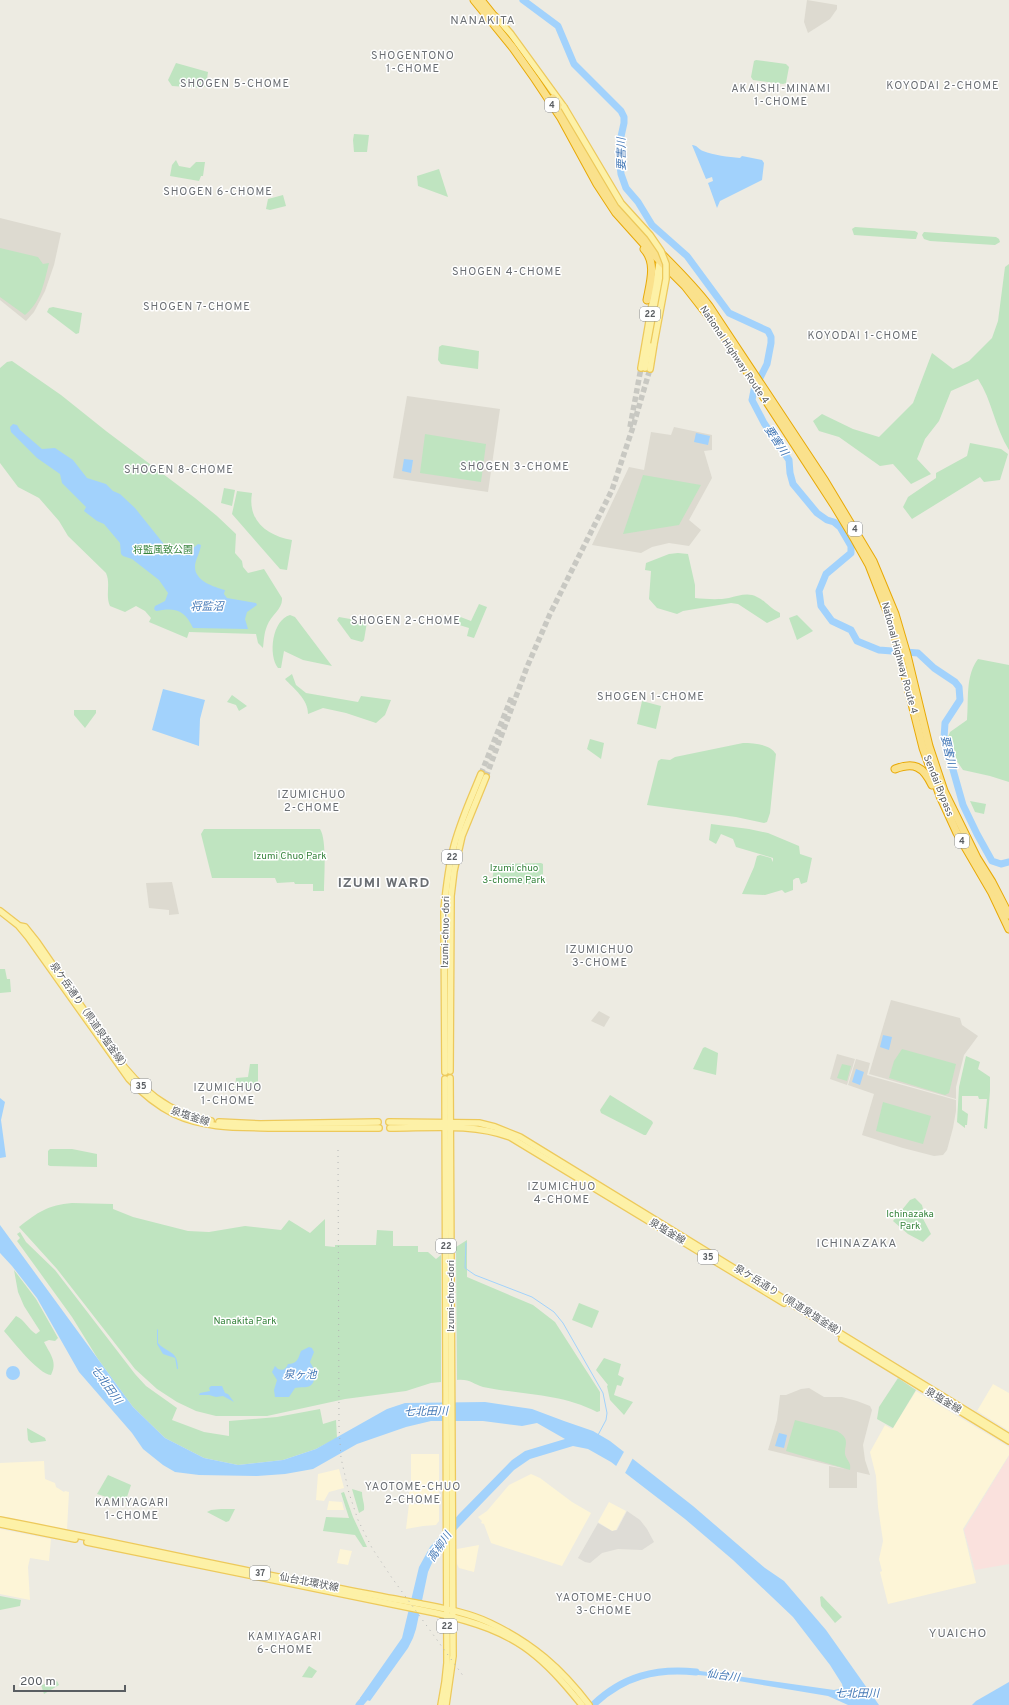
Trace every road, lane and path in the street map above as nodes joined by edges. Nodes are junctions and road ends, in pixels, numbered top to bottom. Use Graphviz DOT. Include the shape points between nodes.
graph roads {
  1 [pos="474,0"];
  2 [pos="481,0"];
  3 [pos="490,12"];
  4 [pos="635,234"];
  5 [pos="662,259"];
  6 [pos="647,300"];
  7 [pos="926,747"];
  8 [pos="895,769"];
  9 [pos="483,775"];
  10 [pos="940,796"];
  11 [pos="0,911"];
  12 [pos="1008,920"];
  13 [pos="1009,929"];
  14 [pos="448,1071"];
  15 [pos="448,1079"];
  16 [pos="384,1125"];
  17 [pos="448,1125"];
  18 [pos="1009,1436"];
  19 [pos="1009,1441"];
  20 [pos="450,1453"];
  21 [pos="0,1520"];
  22 [pos="0,1524"];
  23 [pos="407,1604"];
  24 [pos="450,1613"];
  25 [pos="586,1704"];
  26 [pos="441,1705"];
  27 [pos="446,1705"];
  1 -- 4 [label="highway, National Highway Route 4 / 4" via="535,79 561,118 610,204"];
  2 -- 3 [label="highway, National Highway Route 4 / 4"];
  3 -- 5 [label="highway, National Highway Route 4 / 4" via="566,116 613,200"];
  3 -- 5 [label="main road, 22, bridge" via="511,34 564,106 621,203 662,251 666,264 666,279 654,344 645,368"];
  4 -- 5 [label="highway, National Highway Route 4 / 4"];
  4 -- 6 [label="highway" via="636,240 647,252 651,263 652,276"];
  5 -- 7 [label="highway, National Highway Route 4 / 4" via="705,311 760,387 869,565 901,645"];
  7 -- 10 [label="highway, Sendai Bypass / 4"];
  7 -- 12 [label="highway, Sendai Bypass / 4" via="952,809 992,882"];
  8 -- 10 [label="highway" via="907,765 919,768"];
  9 -- 14 [label="main road, Izumi-chuo-dori / 22" via="465,827 453,877"];
  10 -- 12 [label="highway, Sendai Bypass / 4" via="955,829"];
  11 -- 16 [label="main road, 泉ケ岳通り（県道泉塩釜線） / 35" via="18,925 25,927 115,1055 133,1078 159,1101 176,1110 222,1123"];
  12 -- 13 [label="highway, Sendai Bypass / 4"];
  15 -- 17 [label="main road, Izumi-chuo-dori / 22"];
  16 -- 17 [label="main road, 泉塩釜線 / 35"];
  17 -- 18 [label="main road, 泉ケ岳通り（県道泉塩釜線） / 35" via="479,1123 520,1137"];
  17 -- 19 [label="main road, 泉塩釜線 / 35" via="498,1133 520,1142"];
  17 -- 20 [label="main road, Izumi-chuo-dori / 22"];
  20 -- 24 [label="main road, 22"];
  20 -- 24 [label="main road, 22" via="447,1523"];
  21 -- 23 [label="main road, 仙台北環状線 / 37"];
  22 -- 23 [label="main road, 仙台北環状線 / 37"];
  23 -- 24 [label="main road, 仙台北環状線 / 37"];
  24 -- 25 [label="main road, 仙台北環状線 / 37" via="489,1628 527,1649"];
  24 -- 26 [label="main road, 22"];
  24 -- 27 [label="main road, 22" via="452,1670"];
}
